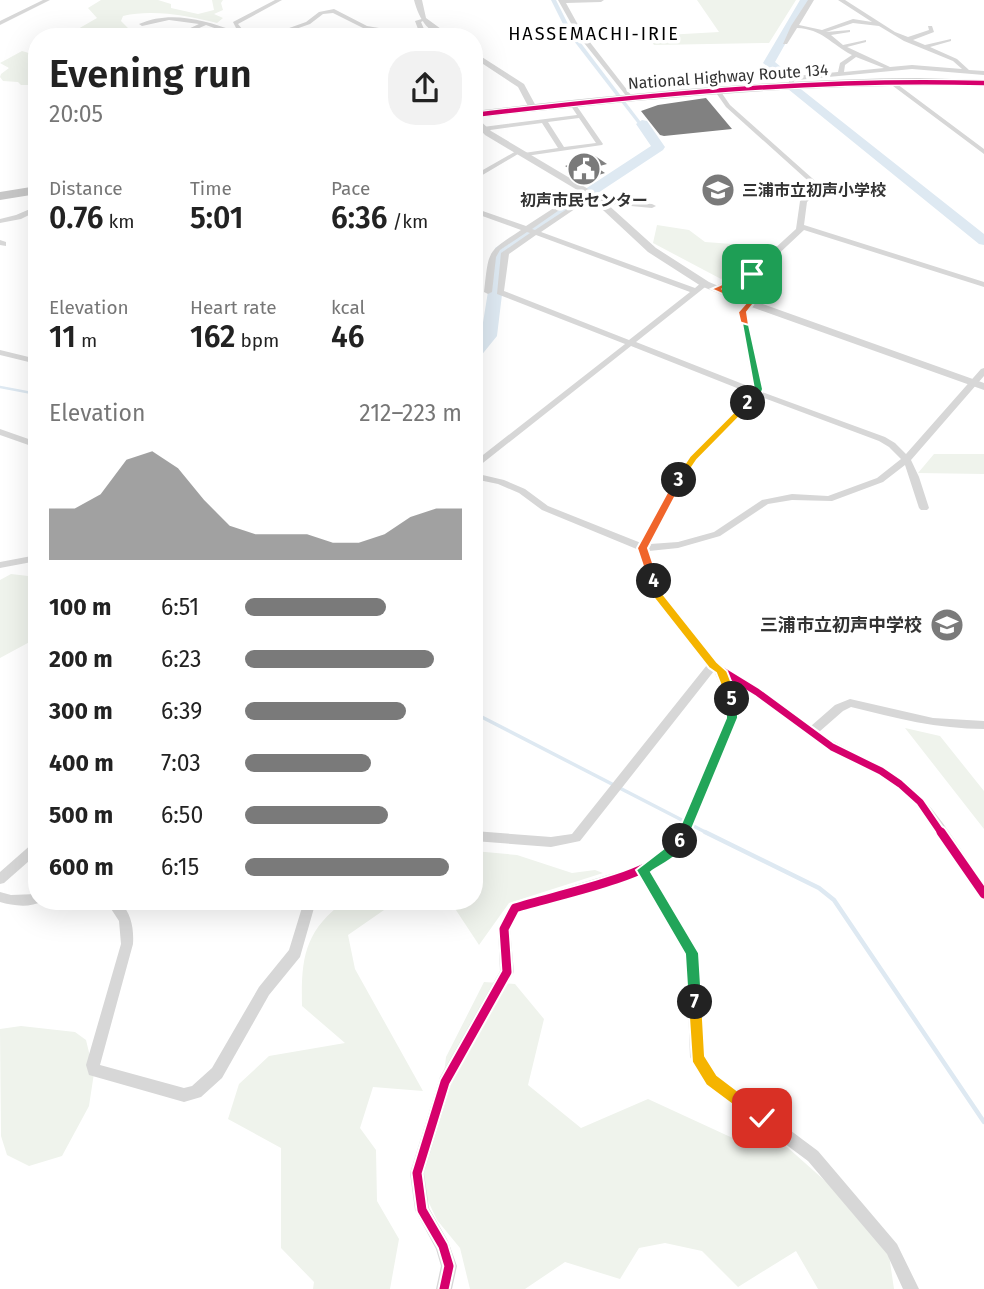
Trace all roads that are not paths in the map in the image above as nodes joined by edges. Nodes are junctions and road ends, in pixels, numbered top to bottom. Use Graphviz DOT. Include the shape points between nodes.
graph roads {
  1 [pos="47,0"];
  2 [pos="279,0"];
  3 [pos="418,0"];
  4 [pos="601,0"];
  5 [pos="811,0"];
  6 [pos="841,0"];
  7 [pos="328,1"];
  8 [pos="561,1"];
  9 [pos="328,11"];
  10 [pos="423,19"];
  11 [pos="0,23"];
  12 [pos="206,23"];
  13 [pos="142,24"];
  14 [pos="794,26"];
  15 [pos="881,26"];
  16 [pos="930,27"];
  17 [pos="195,28"];
  18 [pos="221,28"];
  19 [pos="239,28"];
  20 [pos="293,28"];
  21 [pos="370,28"];
  22 [pos="421,28"];
  23 [pos="436,28"];
  24 [pos="848,31"];
  25 [pos="827,32"];
  26 [pos="906,40"];
  27 [pos="949,40"];
  28 [pos="864,41"];
  29 [pos="785,43"];
  30 [pos="842,47"];
  31 [pos="923,47"];
  32 [pos="856,55"];
  33 [pos="483,60"];
  34 [pos="889,68"];
  35 [pos="841,73"];
  36 [pos="984,73"];
  37 [pos="966,74"];
  38 [pos="891,82"];
  39 [pos="791,83"];
  40 [pos="984,83"];
  41 [pos="715,88"];
  42 [pos="629,97"];
  43 [pos="572,103"];
  44 [pos="533,108"];
  45 [pos="483,115"];
  46 [pos="581,116"];
  47 [pos="543,120"];
  48 [pos="483,129"];
  49 [pos="563,150"];
  50 [pos="984,152"];
  51 [pos="523,153"];
  52 [pos="483,173"];
  53 [pos="28,189"];
  54 [pos="589,193"];
  55 [pos="0,194"];
  56 [pos="601,202"];
  57 [pos="652,206"];
  58 [pos="28,212"];
  59 [pos="483,213"];
  60 [pos="0,221"];
  61 [pos="802,227"];
  62 [pos="531,231"];
  63 [pos="984,285"];
  64 [pos="710,286"];
  65 [pos="695,291"];
  66 [pos="750,303"];
  67 [pos="628,342"];
  68 [pos="0,352"];
  69 [pos="28,360"];
  70 [pos="984,371"];
  71 [pos="979,385"];
  72 [pos="758,393"];
  73 [pos="0,432"];
  74 [pos="28,442"];
  75 [pos="907,459"];
  76 [pos="483,460"];
  77 [pos="483,478"];
  78 [pos="924,508"];
  79 [pos="643,548"];
  80 [pos="28,560"];
  81 [pos="0,565"];
  82 [pos="717,668"];
  83 [pos="984,725"];
  84 [pos="811,733"];
  85 [pos="483,837"];
  86 [pos="28,854"];
  87 [pos="642,870"];
  88 [pos="0,879"];
  89 [pos="984,894"];
  90 [pos="0,897"];
  91 [pos="28,899"];
  92 [pos="121,910"];
  93 [pos="307,910"];
  94 [pos="444,1289"];
  95 [pos="911,1289"];
  1 -- 11 [label="street"];
  2 -- 19 [label="street" via="235,23"];
  3 -- 10 [label="street"];
  4 -- 8 [label="street"];
  5 -- 14 [label="street"];
  6 -- 15 [label="street"];
  7 -- 9 [label="street"];
  8 -- 42 [label="street" via="579,33"];
  9 -- 20 [label="street"];
  9 -- 21 [label="street"];
  10 -- 22 [label="street" via="418,21"];
  10 -- 23 [label="street"];
  12 -- 13 [label="street" via="169,18"];
  12 -- 17 [label="street"];
  12 -- 18 [label="street"];
  14 -- 25 [label="street"];
  14 -- 29 [label="street"];
  15 -- 25 [label="street" via="853,21"];
  15 -- 26 [label="street"];
  16 -- 26 [label="street" via="932,31"];
  24 -- 25 [label="street"];
  25 -- 30 [label="street"];
  26 -- 31 [label="street"];
  27 -- 31 [label="street"];
  28 -- 30 [label="street"];
  30 -- 32 [label="street"];
  31 -- 37 [label="street" via="960,62"];
  32 -- 34 [label="street"];
  32 -- 35 [label="street" via="842,64"];
  33 -- 44 [label="street" via="521,86"];
  34 -- 35 [label="street"];
  34 -- 37 [label="street" via="929,67"];
  35 -- 39 [label="street" via="793,79"];
  36 -- 37 [label="street"];
  37 -- 38 [label="highway, National Highway Route 134"];
  37 -- 40 [label="highway, National Highway Route 134"];
  38 -- 39 [label="highway, National Highway Route 134"];
  38 -- 50 [label="street"];
  39 -- 41 [label="highway, National Highway Route 134"];
  41 -- 42 [label="highway, National Highway Route 134"];
  41 -- 61 [label="street" via="780,156 818,184 804,201"];
  42 -- 43 [label="highway, National Highway Route 134"];
  43 -- 44 [label="highway, National Highway Route 134"];
  43 -- 46 [label="street"];
  44 -- 45 [label="highway, National Highway Route 134"];
  46 -- 47 [label="street"];
  46 -- 49 [label="street" via="600,144"];
  47 -- 48 [label="street"];
  47 -- 49 [label="street"];
  48 -- 51 [label="street"];
  49 -- 51 [label="street"];
  51 -- 52 [label="street"];
  51 -- 54 [label="street"];
  53 -- 55 [label="highway"];
  54 -- 56 [label="street"];
  54 -- 62 [label="street"];
  56 -- 57 [label="street"];
  56 -- 64 [label="street" via="652,250"];
  58 -- 60 [label="street"];
  59 -- 62 [label="street"];
  61 -- 63 [label="street"];
  61 -- 64 [label="street" via="752,274"];
  62 -- 65 [label="street"];
  62 -- 67 [label="street" via="503,255 491,292"];
  64 -- 65 [label="street"];
  64 -- 66 [label="street"];
  65 -- 67 [label="street"];
  66 -- 71 [label="street"];
  66 -- 72 [label="street" via="742,312"];
  67 -- 72 [label="street"];
  67 -- 76 [label="street"];
  68 -- 69 [label="street"];
  70 -- 71 [label="street"];
  71 -- 75 [label="street"];
  72 -- 75 [label="street" via="882,439"];
  72 -- 79 [label="street" via="685,469"];
  73 -- 74 [label="street"];
  75 -- 78 [label="street"];
  75 -- 79 [label="street" via="880,480 838,497 782,497 765,502 717,534 678,545"];
  77 -- 79 [label="street" via="522,491 545,508"];
  79 -- 82 [label="street" via="658,596"];
  80 -- 81 [label="street"];
  82 -- 84 [label="street" via="758,692"];
  82 -- 85 [label="street" via="576,838 567,842"];
  82 -- 87 [label="street" via="733,704 732,718 686,830 669,854"];
  83 -- 84 [label="street" via="928,723 850,703"];
  84 -- 89 [label="street" via="881,771 920,802"];
  86 -- 88 [label="street"];
  87 -- 94 [label="street" via="515,908 504,929 507,972 445,1082 416,1173 422,1210 449,1266"];
  87 -- 95 [label="street" via="692,953 697,1057 711,1080 813,1156 892,1249"];
  90 -- 91 [label="street"];
  92 -- 93 [label="street" via="128,929 127,944 94,1070 184,1095 196,1092 217,1073 264,991 295,953"];
}
